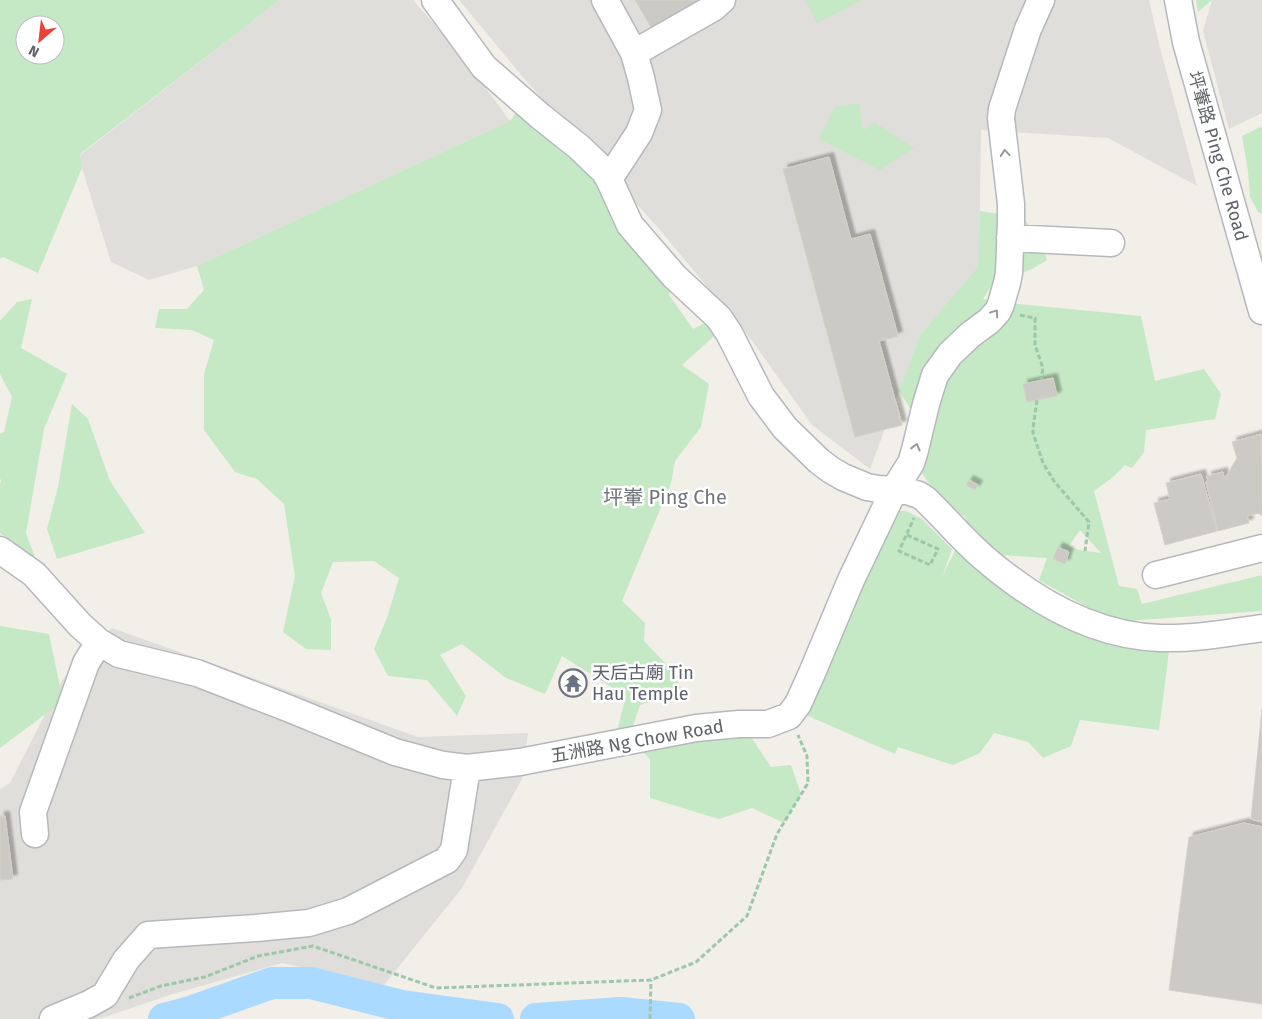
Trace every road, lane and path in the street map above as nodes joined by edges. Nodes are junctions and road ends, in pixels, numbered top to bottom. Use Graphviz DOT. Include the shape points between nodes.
graph roads {
  1 [pos="435,0"];
  2 [pos="605,0"];
  3 [pos="722,0"];
  4 [pos="1041,0"];
  5 [pos="1178,0"];
  6 [pos="634,53"];
  7 [pos="609,179"];
  8 [pos="1010,238"];
  9 [pos="1110,243"];
  10 [pos="1262,310"];
  11 [pos="1017,315"];
  12 [pos="1041,380"];
  13 [pos="1038,400"];
  14 [pos="894,490"];
  15 [pos="914,518"];
  16 [pos="906,535"];
  17 [pos="1262,548"];
  18 [pos="0,550"];
  19 [pos="1085,551"];
  20 [pos="1156,575"];
  21 [pos="1262,628"];
  22 [pos="99,642"];
  23 [pos="789,716"];
  24 [pos="467,768"];
  25 [pos="35,834"];
  26 [pos="651,980"];
  27 [pos="124,1000"];
  28 [pos="53,1019"];
  29 [pos="650,1019"];
  1 -- 7 [label="street" via="484,67 592,158"];
  2 -- 6 [label="street"];
  3 -- 6 [label="street"];
  8 -- 4 [label="street, one-way" via="1011,204 1002,109"];
  5 -- 10 [label="street, 坪輋路 Ping Che Road" via="1186,42"];
  6 -- 7 [label="street" via="648,110 639,133"];
  7 -- 14 [label="street" via="630,225 674,276 719,318 761,396 785,428 819,461 843,477 867,487"];
  8 -- 9 [label="street"];
  14 -- 8 [label="street, one-way" via="913,458 935,375 950,354 998,311 1007,283"];
  11 -- 12 [label="path" via="1035,318 1035,345 1043,368"];
  13 -- 19 [label="path" via="1033,428 1036,444 1051,478 1089,522"];
  14 -- 21 [label="street" via="907,491 925,499 999,570 1041,600 1080,620 1116,632 1158,638"];
  14 -- 23 [label="street" via="798,704"];
  15 -- 16 [label="path"];
  16 -- 16 [label="path" via="900,551 930,565 938,549"];
  17 -- 20 [label="street"];
  18 -- 22 [label="street, 五洲路 Ng Chow Road" via="34,574"];
  22 -- 24 [label="street, 五洲路 Ng Chow Road" via="119,654 197,673 395,752"];
  22 -- 25 [label="street" via="86,663 34,812"];
  23 -- 24 [label="street, 五洲路 Ng Chow Road" via="768,724 696,728 520,762"];
  23 -- 26 [label="path" via="807,756 808,783 777,834 747,916 696,962"];
  24 -- 28 [label="street" via="454,850 447,860 348,911 309,923 148,935 126,960 106,995"];
  26 -- 27 [label="path" via="436,988 314,946 258,956 205,977 161,986"];
  26 -- 29 [label="path"];
}
